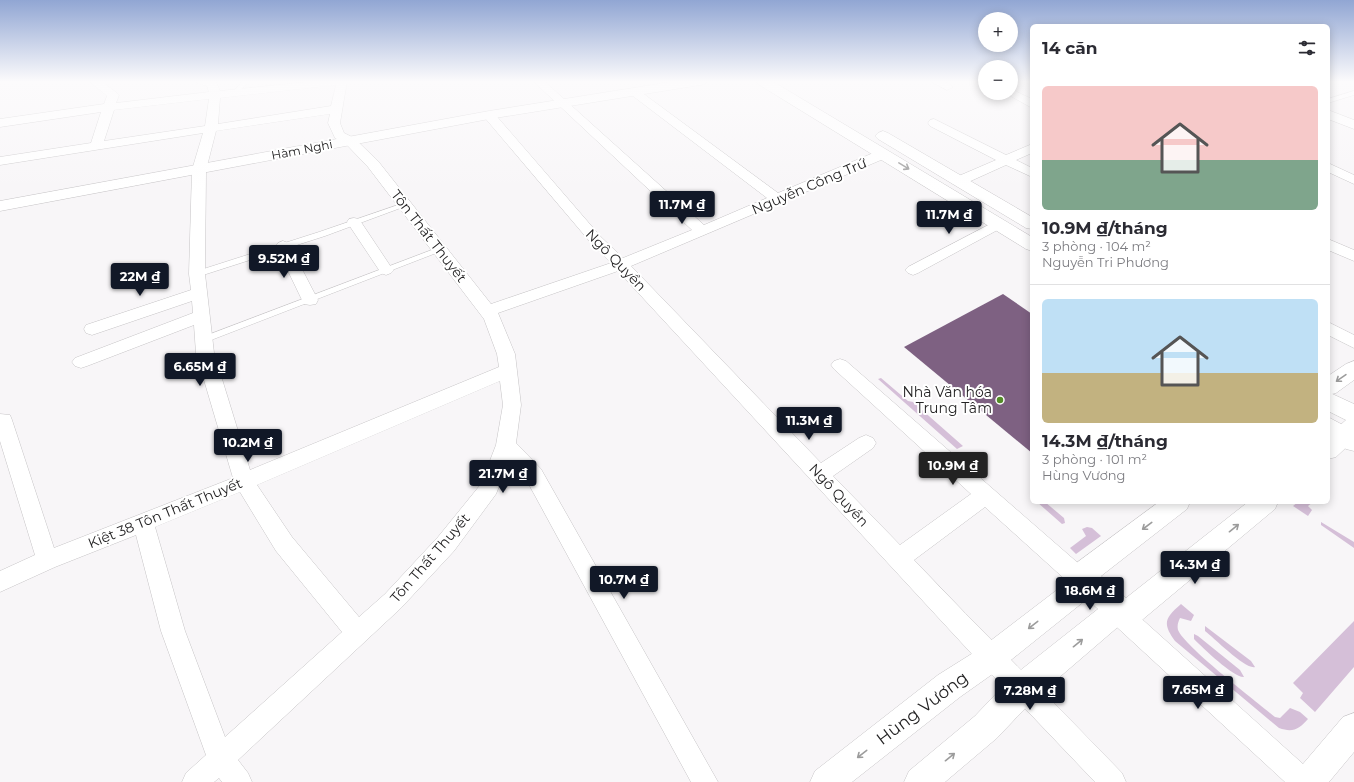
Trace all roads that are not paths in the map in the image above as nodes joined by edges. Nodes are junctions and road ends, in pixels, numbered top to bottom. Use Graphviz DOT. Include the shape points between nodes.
graph roads {
  1 [pos="38,117"];
  2 [pos="106,117"];
  3 [pos="212,117"];
  4 [pos="281,117"];
  5 [pos="335,117"];
  6 [pos="476,117"];
  7 [pos="491,117"];
  8 [pos="579,117"];
  9 [pos="678,117"];
  10 [pos="824,117"];
  11 [pos="852,117"];
  12 [pos="1336,117"];
  13 [pos="0,123"];
  14 [pos="934,123"];
  15 [pos="1354,126"];
  16 [pos="211,128"];
  17 [pos="350,141"];
  18 [pos="96,146"];
  19 [pos="901,147"];
  20 [pos="1030,149"];
  21 [pos="883,154"];
  22 [pos="0,160"];
  23 [pos="1006,160"];
  24 [pos="1330,168"];
  25 [pos="199,170"];
  26 [pos="1030,172"];
  27 [pos="1354,180"];
  28 [pos="959,181"];
  29 [pos="940,189"];
  30 [pos="777,199"];
  31 [pos="404,204"];
  32 [pos="0,206"];
  33 [pos="1016,215"];
  34 [pos="354,222"];
  35 [pos="1030,223"];
  36 [pos="998,224"];
  37 [pos="702,231"];
  38 [pos="1030,243"];
  39 [pos="1330,245"];
  40 [pos="284,246"];
  41 [pos="440,250"];
  42 [pos="1354,256"];
  43 [pos="621,265"];
  44 [pos="386,270"];
  45 [pos="913,270"];
  46 [pos="197,274"];
  47 [pos="199,293"];
  48 [pos="310,300"];
  49 [pos="487,311"];
  50 [pos="201,316"];
  51 [pos="92,329"];
  52 [pos="1330,329"];
  53 [pos="203,340"];
  54 [pos="1354,342"];
  55 [pos="81,362"];
  56 [pos="840,365"];
  57 [pos="1354,369"];
  58 [pos="508,370"];
  59 [pos="1330,386"];
  60 [pos="1330,401"];
  61 [pos="1354,415"];
  62 [pos="2,420"];
  63 [pos="866,443"];
  64 [pos="506,445"];
  65 [pos="819,474"];
  66 [pos="244,482"];
  67 [pos="986,495"];
  68 [pos="1176,504"];
  69 [pos="1263,504"];
  70 [pos="143,523"];
  71 [pos="898,559"];
  72 [pos="47,560"];
  73 [pos="1083,580"];
  74 [pos="0,582"];
  75 [pos="1121,614"];
  76 [pos="358,633"];
  77 [pos="991,658"];
  78 [pos="1023,688"];
  79 [pos="1354,728"];
  80 [pos="220,759"];
  81 [pos="195,782"];
  82 [pos="239,782"];
  83 [pos="705,782"];
  84 [pos="826,782"];
  85 [pos="920,782"];
  86 [pos="1113,782"];
  87 [pos="1304,782"];
  88 [pos="1308,782"];
  1 -- 13 [label="street"];
  2 -- 18 [label="street"];
  3 -- 16 [label="street"];
  4 -- 16 [label="street"];
  5 -- 17 [label="street, Tôn Thất Thuyết" via="334,123 339,135"];
  6 -- 17 [label="main road, Hàm Nghi"];
  7 -- 43 [label="street, Ngô Quyền" via="596,240"];
  8 -- 37 [label="street"];
  9 -- 30 [label="street"];
  10 -- 21 [label="main road"];
  11 -- 19 [label="main road"];
  12 -- 15 [label="main road"];
  14 -- 23 [label="street"];
  16 -- 18 [label="street"];
  16 -- 25 [label="street"];
  17 -- 25 [label="main road, Hàm Nghi"];
  17 -- 31 [label="street, Tôn Thất Thuyết" via="373,164"];
  18 -- 22 [label="street"];
  19 -- 21 [label="main road"];
  19 -- 28 [label="main road"];
  20 -- 23 [label="street"];
  21 -- 29 [label="main road, one-way"];
  21 -- 30 [label="street, Nguyễn Công Trứ"];
  23 -- 26 [label="street"];
  23 -- 28 [label="street"];
  24 -- 27 [label="street"];
  25 -- 32 [label="main road, Hàm Nghi"];
  25 -- 46 [label="street"];
  28 -- 29 [label="main road"];
  28 -- 33 [label="main road"];
  29 -- 36 [label="main road"];
  30 -- 37 [label="street, Nguyễn Công Trứ"];
  31 -- 34 [label="lane"];
  31 -- 41 [label="street, Tôn Thất Thuyết"];
  33 -- 35 [label="main road"];
  33 -- 36 [label="main road"];
  34 -- 40 [label="lane"];
  34 -- 44 [label="street"];
  36 -- 38 [label="main road"];
  36 -- 45 [label="street"];
  37 -- 43 [label="street, Nguyễn Công Trứ"];
  39 -- 42 [label="street"];
  40 -- 46 [label="lane"];
  40 -- 48 [label="street"];
  41 -- 44 [label="lane"];
  41 -- 49 [label="street, Tôn Thất Thuyết"];
  43 -- 49 [label="street, Nguyễn Công Trứ"];
  43 -- 65 [label="street, Ngô Quyền"];
  44 -- 48 [label="lane"];
  46 -- 47 [label="street"];
  47 -- 50 [label="street"];
  47 -- 51 [label="street"];
  48 -- 53 [label="lane"];
  49 -- 58 [label="street, Tôn Thất Thuyết" via="492,317 506,354"];
  50 -- 53 [label="street"];
  50 -- 55 [label="street"];
  52 -- 54 [label="street"];
  53 -- 66 [label="street"];
  56 -- 67 [label="street"];
  57 -- 59 [label="main road, one-way"];
  58 -- 64 [label="street, Tôn Thất Thuyết" via="512,405"];
  58 -- 66 [label="street, Kiệt 38 Tôn Thất Thuyết"];
  60 -- 61 [label="main road"];
  62 -- 72 [label="street"];
  63 -- 65 [label="street"];
  64 -- 76 [label="street, Tôn Thất Thuyết" via="489,488 446,544 393,601"];
  64 -- 83 [label="street" via="534,474"];
  65 -- 71 [label="street, Ngô Quyền"];
  66 -- 70 [label="street, Kiệt 38 Tôn Thất Thuyết"];
  66 -- 76 [label="street" via="284,544"];
  67 -- 71 [label="street"];
  67 -- 73 [label="street"];
  68 -- 73 [label="main road, Hùng Vương, one-way"];
  75 -- 69 [label="main road, one-way"];
  70 -- 72 [label="street, Kiệt 38 Tôn Thất Thuyết"];
  70 -- 80 [label="street" via="173,631"];
  71 -- 77 [label="street, Ngô Quyền"];
  72 -- 74 [label="street, Kiệt 38 Tôn Thất Thuyết"];
  73 -- 75 [label="main road"];
  73 -- 77 [label="main road, Hùng Vương, one-way"];
  78 -- 75 [label="main road, one-way"];
  75 -- 87 [label="street"];
  76 -- 80 [label="street, Tôn Thất Thuyết"];
  77 -- 78 [label="street, Ngô Quyền"];
  77 -- 84 [label="main road, Hùng Vương, one-way" via="949,686"];
  85 -- 78 [label="main road, one-way" via="986,727"];
  78 -- 86 [label="street, Ngô Quyền"];
  79 -- 88 [label="main road"];
  80 -- 81 [label="street, Tôn Thất Thuyết"];
  80 -- 82 [label="street"];
}
